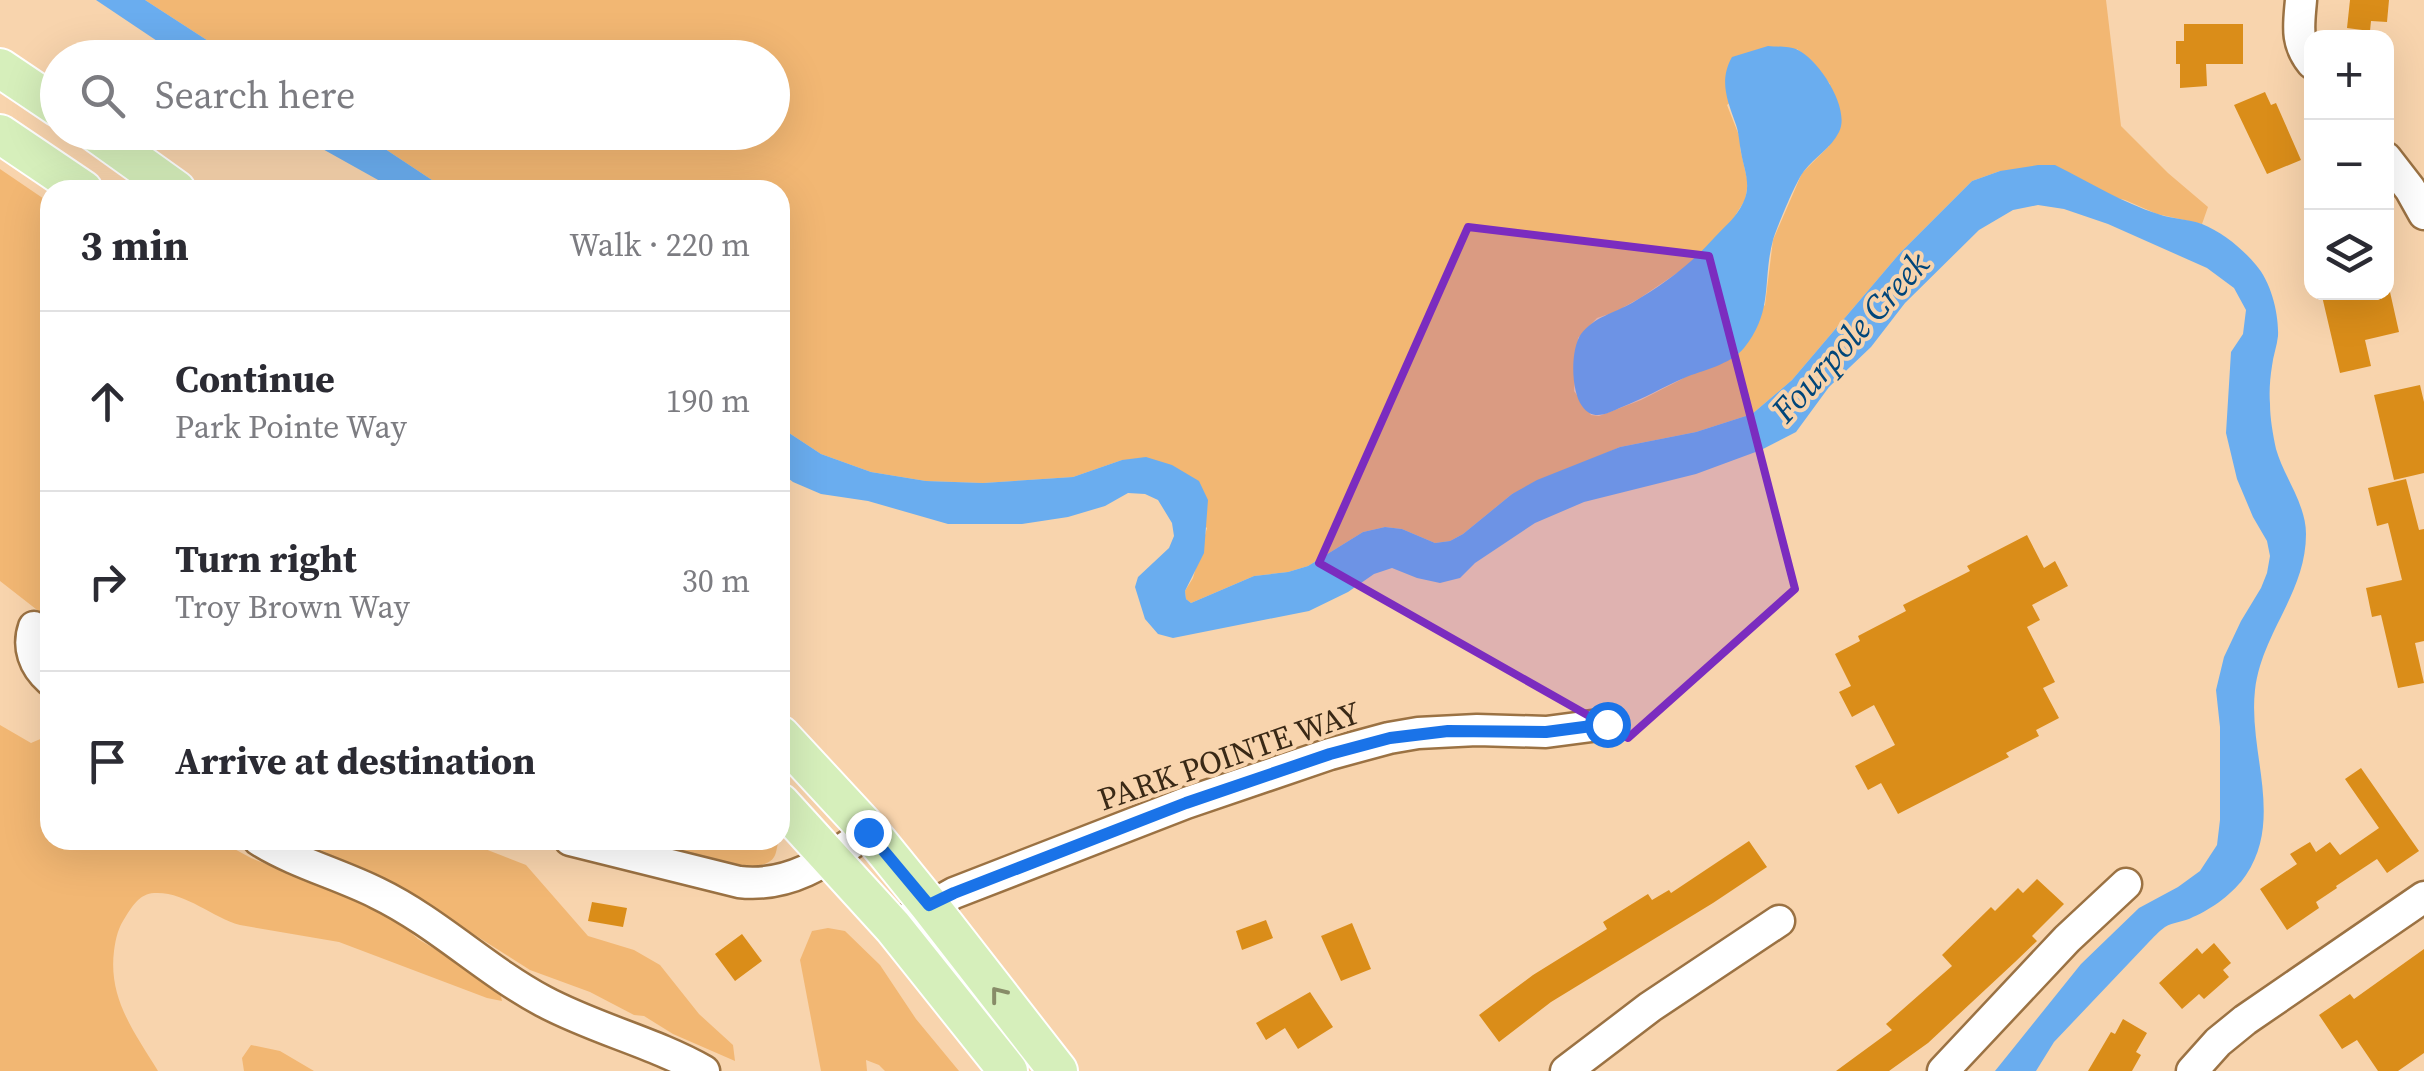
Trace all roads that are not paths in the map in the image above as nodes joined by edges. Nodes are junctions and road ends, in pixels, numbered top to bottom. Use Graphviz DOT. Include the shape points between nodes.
graph roads {
  1 [pos="2302,0"];
  2 [pos="2304,53"];
  3 [pos="0,68"];
  4 [pos="40,95"];
  5 [pos="0,134"];
  6 [pos="120,150"];
  7 [pos="2394,168"];
  8 [pos="68,180"];
  9 [pos="162,180"];
  10 [pos="2424,214"];
  11 [pos="40,630"];
  12 [pos="40,669"];
  13 [pos="1607,724"];
  14 [pos="790,747"];
  15 [pos="790,814"];
  16 [pos="868,832"];
  17 [pos="278,850"];
  18 [pos="610,850"];
  19 [pos="832,858"];
  20 [pos="2126,884"];
  21 [pos="2424,897"];
  22 [pos="929,905"];
  23 [pos="1778,921"];
  24 [pos="893,928"];
  25 [pos="704,1071"];
  26 [pos="1008,1071"];
  27 [pos="1058,1071"];
  28 [pos="1566,1071"];
  29 [pos="1944,1071"];
  30 [pos="2192,1071"];
  1 -- 2 [label="street" via="2298,37"];
  3 -- 4 [label="main road"];
  5 -- 8 [label="main road"];
  6 -- 9 [label="main road"];
  7 -- 10 [label="street"];
  11 -- 12 [label="street" via="34,626 31,643"];
  13 -- 22 [label="street, PARK POINTE WAY" via="1546,732 1418,733 1345,750 1186,803"];
  14 -- 16 [label="main road"];
  15 -- 19 [label="main road"];
  16 -- 19 [label="street"];
  16 -- 22 [label="main road"];
  17 -- 25 [label="street" via="405,909 543,1001"];
  18 -- 19 [label="street" via="756,884 787,880"];
  19 -- 24 [label="main road"];
  20 -- 29 [label="street"];
  21 -- 30 [label="street" via="2245,1020"];
  22 -- 24 [label="street, PARK POINTE WAY"];
  27 -- 22 [label="main road, one-way"];
  23 -- 28 [label="street"];
  24 -- 26 [label="main road"];
}
